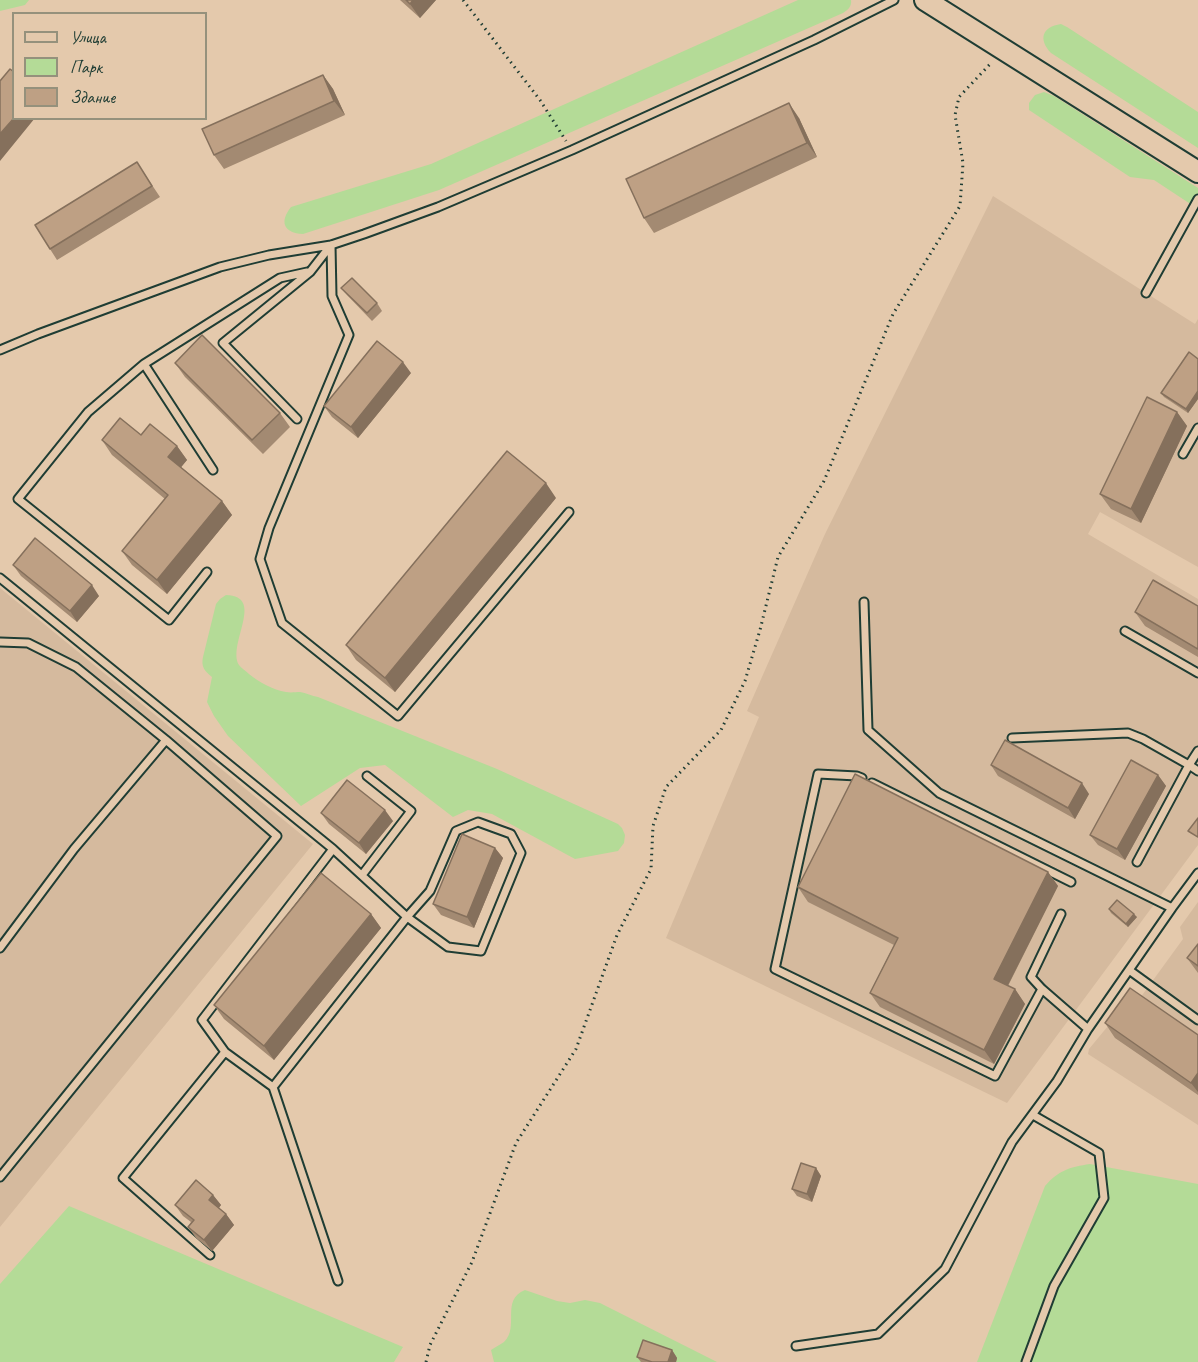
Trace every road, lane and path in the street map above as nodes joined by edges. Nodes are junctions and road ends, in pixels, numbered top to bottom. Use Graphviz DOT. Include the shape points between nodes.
graph roads {
  1 [pos="463,0"];
  2 [pos="894,0"];
  3 [pos="925,0"];
  4 [pos="1003,49"];
  5 [pos="572,150"];
  6 [pos="1198,172"];
  7 [pos="1198,199"];
  8 [pos="331,245"];
  9 [pos="310,272"];
  10 [pos="1146,293"];
  11 [pos="0,350"];
  12 [pos="144,364"];
  13 [pos="297,419"];
  14 [pos="1198,428"];
  15 [pos="1183,454"];
  16 [pos="213,470"];
  17 [pos="569,512"];
  18 [pos="207,572"];
  19 [pos="0,578"];
  20 [pos="864,602"];
  21 [pos="1125,631"];
  22 [pos="0,642"];
  23 [pos="1198,673"];
  24 [pos="1012,738"];
  25 [pos="166,741"];
  26 [pos="1198,751"];
  27 [pos="1189,765"];
  28 [pos="1198,771"];
  29 [pos="367,776"];
  30 [pos="333,849"];
  31 [pos="1137,862"];
  32 [pos="1198,873"];
  33 [pos="362,875"];
  34 [pos="1071,882"];
  35 [pos="1172,908"];
  36 [pos="1060,914"];
  37 [pos="407,917"];
  38 [pos="0,948"];
  39 [pos="1129,970"];
  40 [pos="1042,989"];
  41 [pos="1198,1020"];
  42 [pos="1088,1029"];
  43 [pos="225,1052"];
  44 [pos="273,1087"];
  45 [pos="1033,1115"];
  46 [pos="2,1172"];
  47 [pos="210,1255"];
  48 [pos="338,1281"];
  49 [pos="796,1346"];
  50 [pos="426,1362"];
  51 [pos="1026,1362"];
  1 -- 5 [label="path" via="540,100"];
  2 -- 5 [label="lane"];
  3 -- 4 [label="street"];
  4 -- 6 [label="street"];
  4 -- 50 [label="path" via="959,97 956,115 963,163 960,206 893,314 824,481 778,557 744,681 722,730 666,787 653,826 651,869 617,935 576,1049 516,1143 472,1262 430,1345"];
  5 -- 8 [label="lane" via="438,207"];
  7 -- 10 [label="lane"];
  8 -- 9 [label="lane"];
  8 -- 11 [label="lane" via="220,267"];
  8 -- 17 [label="lane" via="332,296 349,335 269,528 260,559 282,623 398,716"];
  9 -- 12 [label="lane" via="280,278"];
  9 -- 13 [label="lane" via="223,343"];
  12 -- 16 [label="lane"];
  12 -- 18 [label="lane" via="88,412 18,500 169,620"];
  14 -- 15 [label="lane"];
  19 -- 30 [label="lane"];
  20 -- 35 [label="lane" via="868,729 939,793"];
  21 -- 23 [label="lane"];
  22 -- 25 [label="lane" via="28,643 76,668"];
  24 -- 27 [label="lane" via="1128,733"];
  25 -- 38 [label="lane" via="74,849"];
  25 -- 46 [label="lane" via="278,836"];
  26 -- 27 [label="lane"];
  27 -- 28 [label="lane"];
  27 -- 31 [label="lane"];
  29 -- 33 [label="lane" via="411,811"];
  30 -- 33 [label="lane"];
  30 -- 43 [label="lane" via="202,1020"];
  32 -- 35 [label="lane"];
  33 -- 37 [label="lane"];
  34 -- 40 [label="lane" via="857,776 818,774 775,969 995,1076"];
  35 -- 39 [label="lane"];
  36 -- 40 [label="lane" via="1031,976"];
  37 -- 37 [label="lane" via="430,891 456,831 478,822 511,834 521,853 481,951 448,947"];
  37 -- 44 [label="lane"];
  39 -- 41 [label="lane"];
  39 -- 42 [label="lane"];
  40 -- 42 [label="lane"];
  42 -- 45 [label="lane"];
  43 -- 44 [label="lane"];
  43 -- 47 [label="lane" via="123,1178"];
  44 -- 48 [label="lane"];
  45 -- 49 [label="lane" via="1012,1142 945,1269 878,1334"];
  45 -- 51 [label="lane" via="1099,1153 1104,1198 1054,1286"];
}
